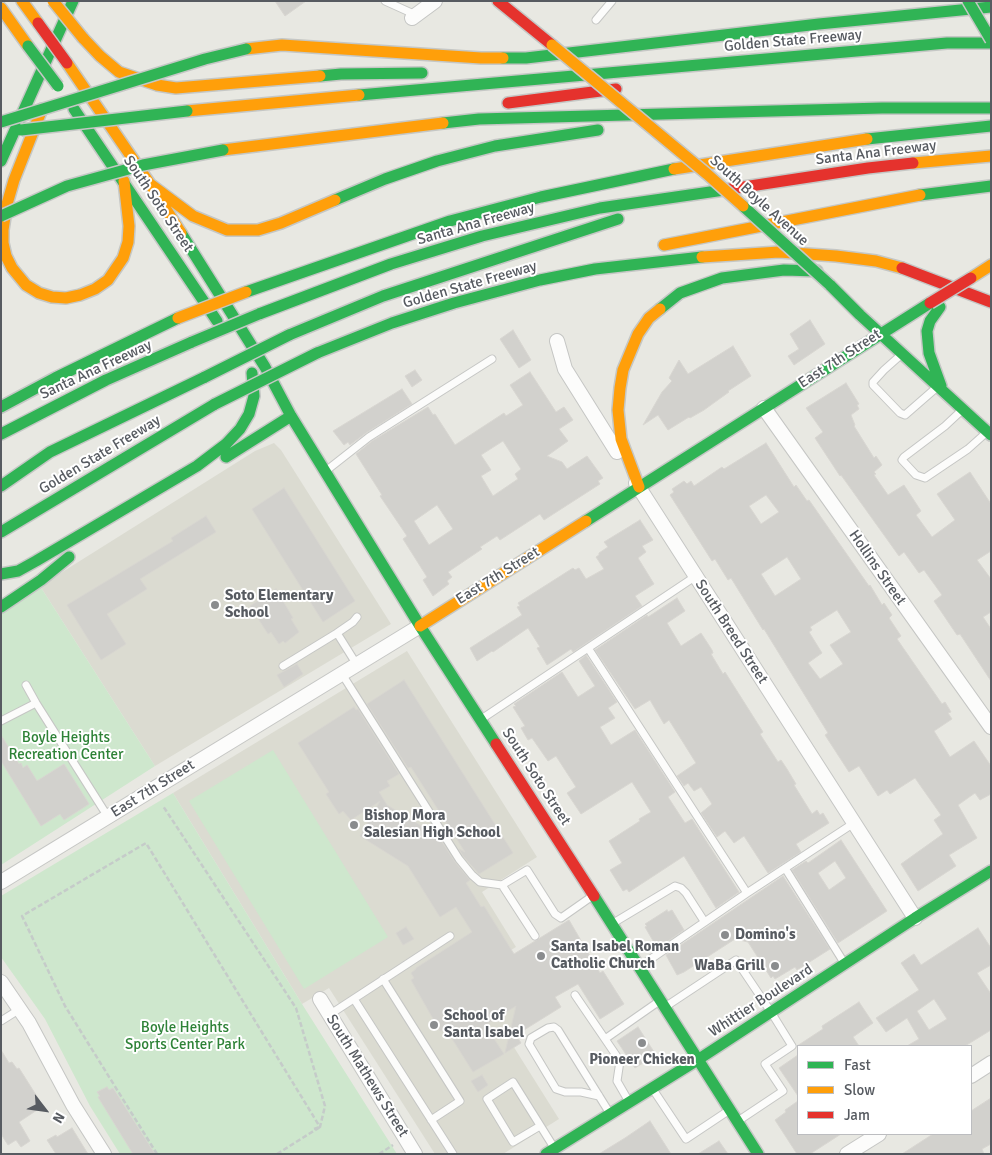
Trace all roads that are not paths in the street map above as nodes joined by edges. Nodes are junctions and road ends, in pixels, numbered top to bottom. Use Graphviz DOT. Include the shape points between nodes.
graph roads {
  1 [pos="22,1"];
  2 [pos="53,1"];
  3 [pos="73,1"];
  4 [pos="385,1"];
  5 [pos="435,1"];
  6 [pos="498,1"];
  7 [pos="612,1"];
  8 [pos="971,5"];
  9 [pos="991,7"];
  10 [pos="1,8"];
  11 [pos="414,16"];
  12 [pos="596,20"];
  13 [pos="58,36"];
  14 [pos="991,42"];
  15 [pos="791,57"];
  16 [pos="434,73"];
  17 [pos="469,74"];
  18 [pos="731,74"];
  19 [pos="522,81"];
  20 [pos="624,88"];
  21 [pos="52,91"];
  22 [pos="498,104"];
  23 [pos="991,108"];
  24 [pos="460,110"];
  25 [pos="674,114"];
  26 [pos="1,122"];
  27 [pos="991,126"];
  28 [pos="627,127"];
  29 [pos="610,129"];
  30 [pos="1,134"];
  31 [pos="223,150"];
  32 [pos="991,156"];
  33 [pos="1,161"];
  34 [pos="124,181"];
  35 [pos="150,184"];
  36 [pos="991,186"];
  37 [pos="692,195"];
  38 [pos="1,216"];
  39 [pos="652,247"];
  40 [pos="607,256"];
  41 [pos="991,265"];
  42 [pos="830,272"];
  43 [pos="540,280"];
  44 [pos="903,281"];
  45 [pos="959,289"];
  46 [pos="991,302"];
  47 [pos="935,305"];
  48 [pos="881,332"];
  49 [pos="557,341"];
  50 [pos="903,353"];
  51 [pos="492,359"];
  52 [pos="252,373"];
  53 [pos="204,377"];
  54 [pos="941,388"];
  55 [pos="1,407"];
  56 [pos="764,408"];
  57 [pos="963,409"];
  58 [pos="291,416"];
  59 [pos="989,433"];
  60 [pos="1,434"];
  61 [pos="8,467"];
  62 [pos="325,472"];
  63 [pos="82,483"];
  64 [pos="1,486"];
  65 [pos="639,487"];
  66 [pos="48,517"];
  67 [pos="118,526"];
  68 [pos="1,532"];
  69 [pos="1,574"];
  70 [pos="696,576"];
  71 [pos="1,593"];
  72 [pos="1,607"];
  73 [pos="357,617"];
  74 [pos="420,626"];
  75 [pos="337,632"];
  76 [pos="588,648"];
  77 [pos="357,665"];
  78 [pos="283,666"];
  79 [pos="342,674"];
  80 [pos="26,685"];
  81 [pos="36,703"];
  82 [pos="480,719"];
  83 [pos="1,721"];
  84 [pos="991,727"];
  85 [pos="108,817"];
  86 [pos="854,824"];
  87 [pos="785,868"];
  88 [pos="991,871"];
  89 [pos="1,882"];
  90 [pos="502,884"];
  91 [pos="747,893"];
  92 [pos="593,895"];
  93 [pos="915,918"];
  94 [pos="704,921"];
  95 [pos="612,924"];
  96 [pos="450,936"];
  97 [pos="535,936"];
  98 [pos="845,964"];
  99 [pos="639,966"];
  100 [pos="384,979"];
  101 [pos="1,982"];
  102 [pos="575,994"];
  103 [pos="354,998"];
  104 [pos="320,999"];
  105 [pos="663,1004"];
  106 [pos="20,1009"];
  107 [pos="771,1012"];
  108 [pos="329,1014"];
  109 [pos="1,1021"];
  110 [pos="605,1039"];
  111 [pos="699,1059"];
  112 [pos="991,1063"];
  113 [pos="972,1075"];
  114 [pos="652,1088"];
  115 [pos="599,1096"];
  116 [pos="630,1103"];
  117 [pos="731,1110"];
  118 [pos="611,1115"];
  119 [pos="432,1120"];
  120 [pos="737,1121"];
  121 [pos="540,1126"];
  122 [pos="877,1135"];
  123 [pos="753,1150"];
  124 [pos="551,1152"];
  125 [pos="104,1154"];
  126 [pos="416,1154"];
  127 [pos="453,1154"];
  128 [pos="848,1154"];
  1 -- 35 [label="main road, South Soto Street, bridge"];
  2 -- 16 [label="main road, bridge" via="100,56 120,72 157,85 176,88 340,74"];
  3 -- 13 [label="main road"];
  4 -- 11 [label="lane"];
  5 -- 11 [label="street"];
  6 -- 48 [label="main road, South Boyle Avenue, bridge" via="707,174"];
  7 -- 12 [label="lane"];
  8 -- 9 [label="main road"];
  8 -- 14 [label="main road, bridge"];
  8 -- 26 [label="main road, bridge" via="526,58 282,45 246,49"];
  10 -- 21 [label="main road, South Soto Street, bridge" via="28,46"];
  13 -- 21 [label="main road"];
  13 -- 33 [label="main road"];
  14 -- 15 [label="main road, Golden State Freeway" via="947,42"];
  15 -- 18 [label="main road"];
  15 -- 19 [label="main road, Golden State Freeway"];
  17 -- 19 [label="main road" via="498,74"];
  19 -- 30 [label="main road, Golden State Freeway, bridge" via="186,111 40,126"];
  20 -- 22 [label="main road"];
  21 -- 34 [label="main road, South Soto Street"];
  21 -- 34 [label="main road" via="14,180 3,230 6,256 26,286 52,297 66,298 95,289 108,280 123,258 128,242"];
  23 -- 25 [label="main road"];
  24 -- 31 [label="main road" via="385,120"];
  25 -- 28 [label="main road"];
  25 -- 31 [label="main road" via="479,119"];
  27 -- 55 [label="main road, Santa Ana Freeway, bridge" via="842,142 651,173 541,197 450,222 178,318"];
  29 -- 35 [label="main road" via="495,146 437,161 281,223 250,230 227,230 193,216"];
  31 -- 38 [label="main road, bridge" via="144,165 67,186"];
  32 -- 37 [label="main road, Santa Ana Freeway" via="868,168"];
  34 -- 52 [label="main road, South Soto Street"];
  35 -- 58 [label="main road, South Soto Street" via="265,367"];
  36 -- 39 [label="main road" via="930,193"];
  37 -- 53 [label="main road, bridge" via="383,296 289,335"];
  37 -- 60 [label="main road, Santa Ana Freeway, bridge" via="557,217 391,264 192,342 106,380"];
  40 -- 43 [label="main road" via="564,266"];
  41 -- 47 [label="main road, East 7th Street, bridge"];
  42 -- 65 [label="main road" via="784,270 722,278 680,293 649,318 638,334 623,370 618,410 621,439"];
  43 -- 45 [label="main road, Golden State Freeway" via="682,258 779,252 893,265"];
  43 -- 63 [label="main road, Golden State Freeway, bridge" via="392,323 317,353 215,404"];
  44 -- 45 [label="main road"];
  45 -- 46 [label="main road, Golden State Freeway"];
  47 -- 48 [label="main road, East 7th Street"];
  47 -- 54 [label="main road" via="927,331 929,353"];
  48 -- 50 [label="main road, South Boyle Avenue"];
  48 -- 56 [label="main road, East 7th Street"];
  49 -- 65 [label="street, South Breed Street" via="565,370"];
  50 -- 54 [label="main road, South Boyle Avenue"];
  50 -- 54 [label="lane" via="873,382 900,412 905,415"];
  51 -- 62 [label="lane" via="368,437"];
  52 -- 58 [label="main road, South Soto Street"];
  52 -- 69 [label="main road" via="254,396 249,414 226,444 197,466 36,561 18,571"];
  53 -- 61 [label="main road"];
  53 -- 64 [label="main road" via="50,452"];
  54 -- 57 [label="main road, South Boyle Avenue"];
  56 -- 65 [label="main road, East 7th Street"];
  56 -- 84 [label="street, Hollins Street"];
  57 -- 59 [label="main road, South Boyle Avenue"];
  57 -- 59 [label="lane" via="904,456 902,460 916,475 925,478"];
  58 -- 62 [label="main road, South Soto Street"];
  58 -- 67 [label="main road"];
  62 -- 74 [label="main road, South Soto Street"];
  63 -- 66 [label="main road"];
  63 -- 68 [label="main road, Golden State Freeway"];
  65 -- 70 [label="street, South Breed Street"];
  65 -- 74 [label="main road, East 7th Street"];
  70 -- 76 [label="lane"];
  70 -- 86 [label="street, South Breed Street"];
  71 -- 72 [label="main road" via="73,554"];
  73 -- 75 [label="lane"];
  74 -- 77 [label="street, East 7th Street"];
  74 -- 82 [label="main road, South Soto Street"];
  75 -- 77 [label="lane"];
  75 -- 78 [label="lane"];
  76 -- 82 [label="lane"];
  76 -- 91 [label="lane"];
  77 -- 79 [label="street, East 7th Street"];
  79 -- 85 [label="street, East 7th Street"];
  79 -- 90 [label="lane" via="459,859 480,882"];
  80 -- 81 [label="lane"];
  81 -- 83 [label="lane"];
  81 -- 85 [label="lane"];
  82 -- 92 [label="main road, South Soto Street"];
  85 -- 89 [label="street, East 7th Street"];
  86 -- 87 [label="lane"];
  86 -- 93 [label="street, South Breed Street"];
  87 -- 91 [label="lane"];
  87 -- 98 [label="lane"];
  88 -- 93 [label="main road, Whittier Boulevard"];
  90 -- 92 [label="lane" via="527,870 555,914 561,918"];
  90 -- 97 [label="lane"];
  91 -- 94 [label="lane"];
  92 -- 95 [label="main road, South Soto Street"];
  93 -- 98 [label="main road, Whittier Boulevard"];
  94 -- 95 [label="lane" via="686,893 675,886"];
  94 -- 99 [label="lane"];
  95 -- 99 [label="main road, South Soto Street"];
  96 -- 100 [label="lane"];
  98 -- 107 [label="main road, Whittier Boulevard"];
  99 -- 105 [label="main road, South Soto Street"];
  100 -- 103 [label="lane"];
  100 -- 119 [label="lane" via="460,1101"];
  101 -- 106 [label="street"];
  102 -- 110 [label="lane"];
  103 -- 108 [label="lane"];
  103 -- 119 [label="lane"];
  104 -- 108 [label="street, South Mathews Street"];
  105 -- 107 [label="lane" via="736,960"];
  105 -- 110 [label="lane"];
  105 -- 111 [label="main road, South Soto Street"];
  106 -- 109 [label="lane"];
  106 -- 125 [label="street"];
  107 -- 111 [label="main road, Whittier Boulevard"];
  107 -- 120 [label="lane" via="792,1046 765,1064 783,1092"];
  108 -- 126 [label="street, South Mathews Street"];
  110 -- 116 [label="lane" via="620,1061 617,1081"];
  111 -- 114 [label="main road, Whittier Boulevard"];
  111 -- 117 [label="main road, South Soto Street"];
  112 -- 113 [label="street"];
  114 -- 116 [label="main road, Whittier Boulevard"];
  114 -- 117 [label="lane" via="686,1139"];
  115 -- 115 [label="lane" via="558,1030 548,1028 531,1038 529,1044 556,1089"];
  115 -- 118 [label="lane"];
  116 -- 118 [label="main road, Whittier Boulevard"];
  117 -- 120 [label="main road, South Soto Street"];
  118 -- 124 [label="main road, Whittier Boulevard"];
  119 -- 127 [label="lane"];
  120 -- 123 [label="main road, South Soto Street"];
  121 -- 121 [label="lane" via="513,1082 487,1098 513,1142"];
  121 -- 124 [label="lane"];
  122 -- 128 [label="street"];
}
